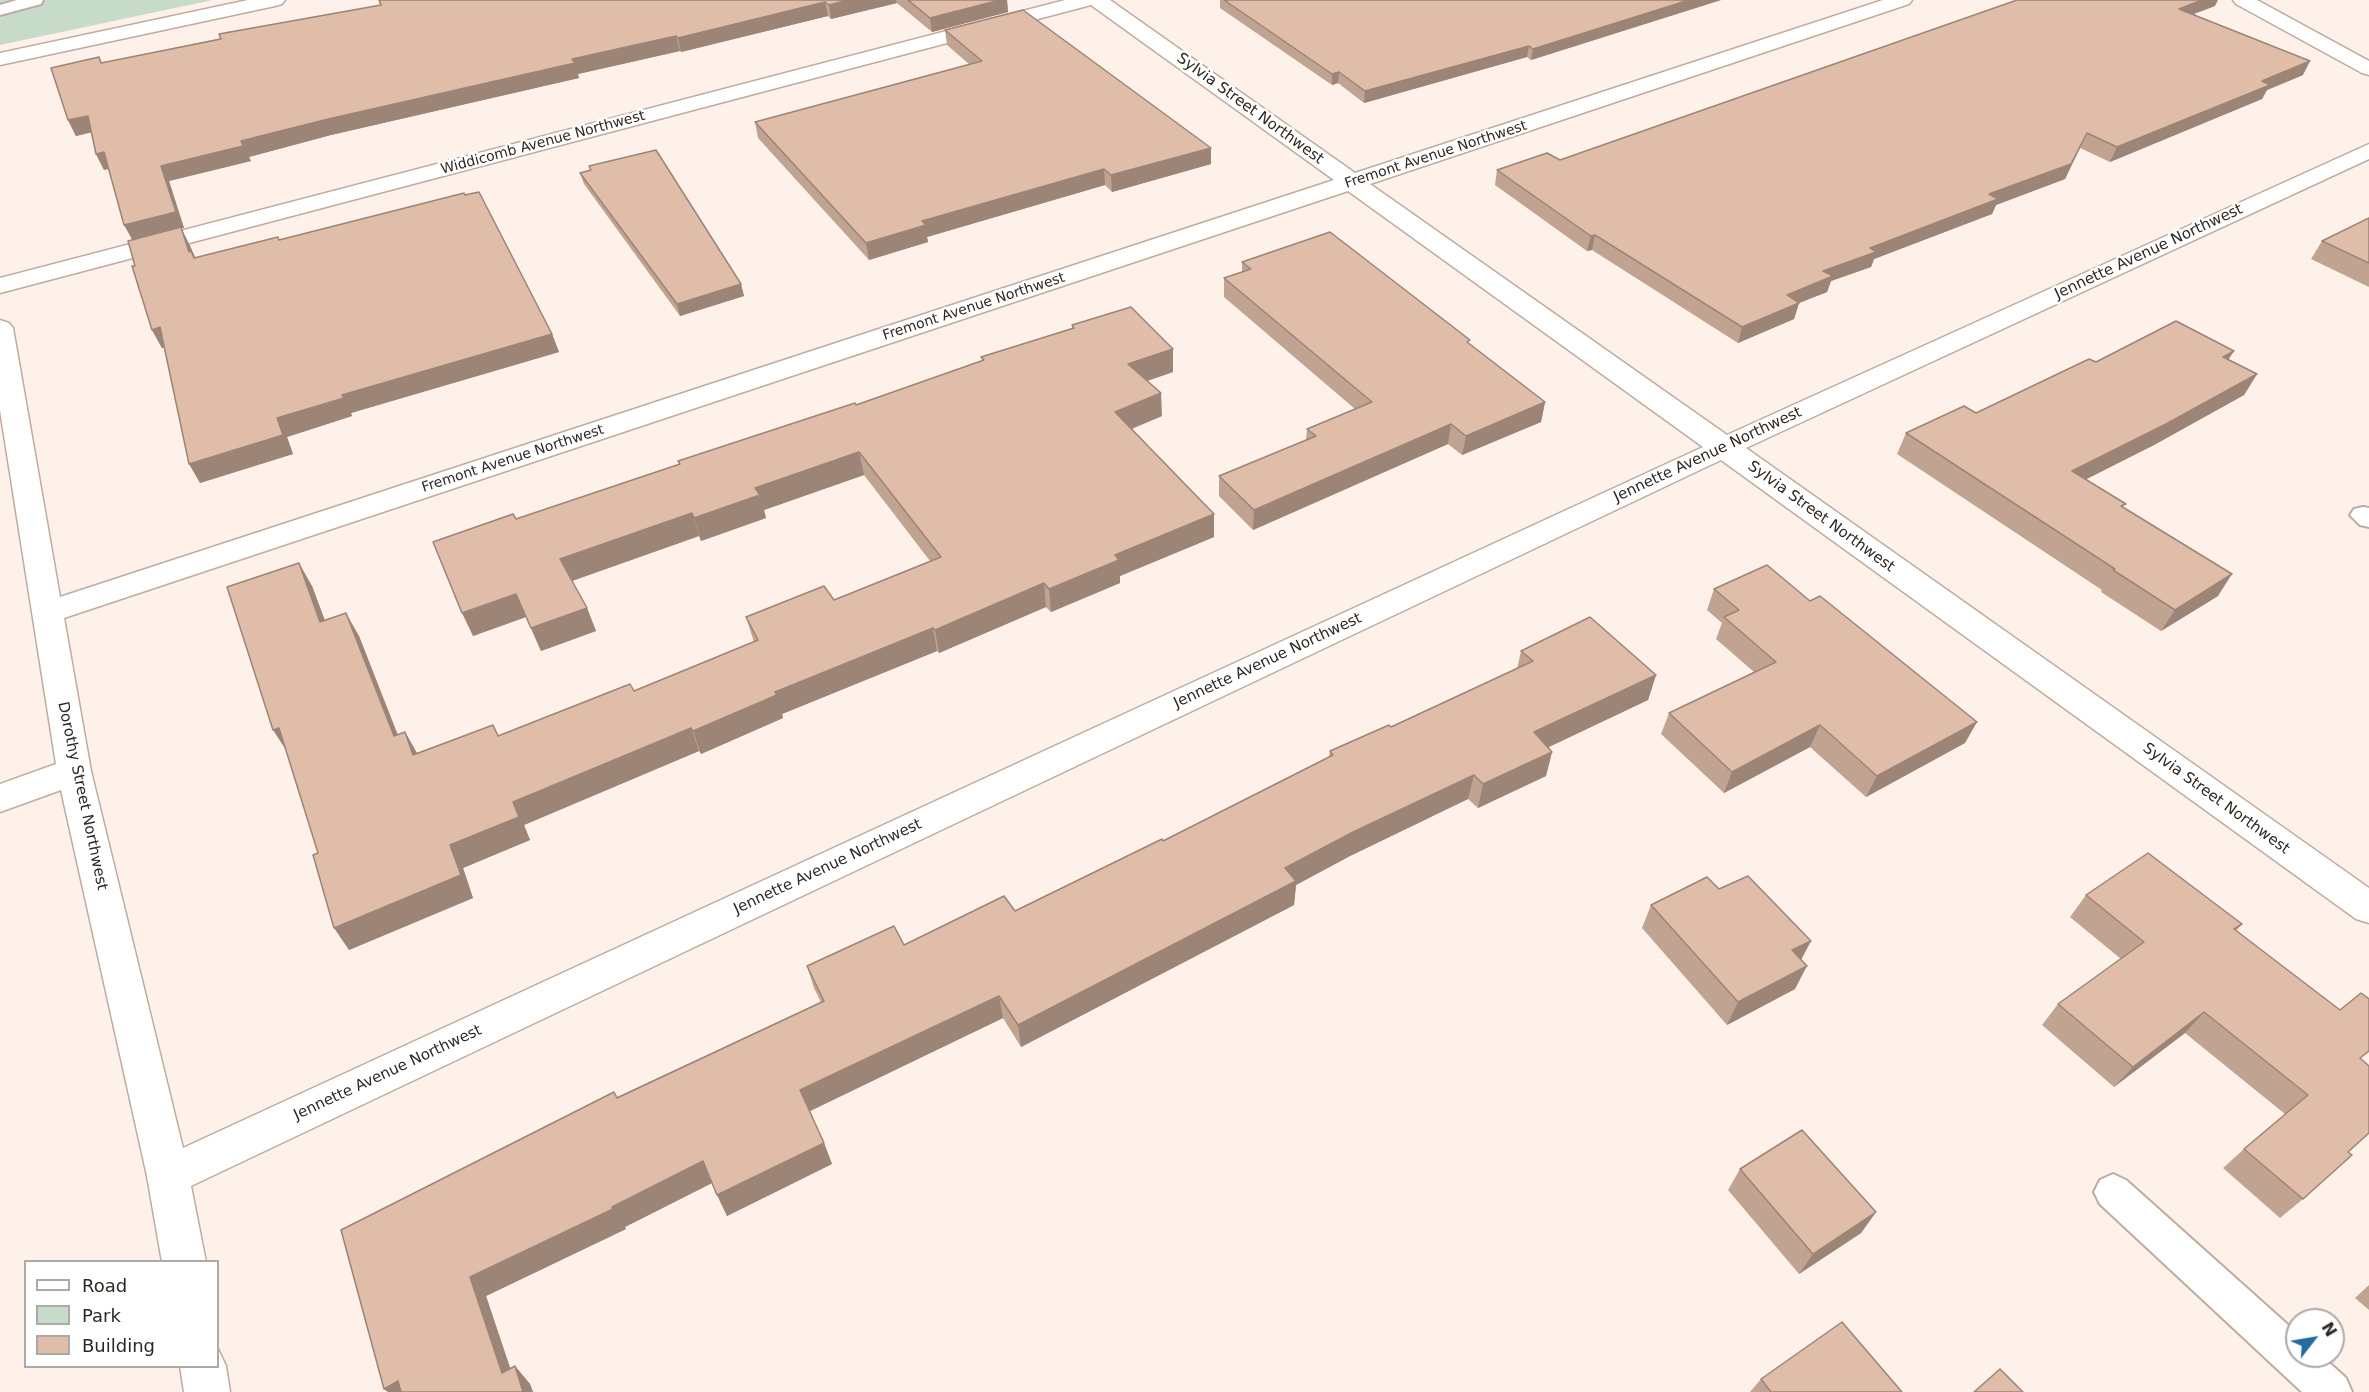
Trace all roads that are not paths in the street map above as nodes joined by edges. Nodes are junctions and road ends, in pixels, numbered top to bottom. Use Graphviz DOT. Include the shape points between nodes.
graph roads {
  1 [pos="35,0"];
  2 [pos="274,0"];
  3 [pos="1087,0"];
  4 [pos="1097,0"];
  5 [pos="1902,0"];
  6 [pos="2243,0"];
  7 [pos="0,10"];
  8 [pos="0,59"];
  9 [pos="2369,69"];
  10 [pos="2369,151"];
  11 [pos="1352,183"];
  12 [pos="0,286"];
  13 [pos="0,327"];
  14 [pos="1724,447"];
  15 [pos="46,613"];
  16 [pos="74,771"];
  17 [pos="0,798"];
  18 [pos="2369,908"];
  19 [pos="168,1176"];
  20 [pos="2113,1192"];
  21 [pos="184,1260"];
  22 [pos="203,1368"];
  23 [pos="207,1392"];
  24 [pos="2332,1392"];
  1 -- 7 [label="lane"];
  2 -- 8 [label="street"];
  3 -- 12 [label="street, Widdicomb Avenue Northwest"];
  4 -- 11 [label="street, Sylvia Street Northwest"];
  5 -- 11 [label="street, Fremont Avenue Northwest"];
  6 -- 9 [label="street"];
  10 -- 14 [label="street, Jennette Avenue Northwest"];
  11 -- 14 [label="street, Sylvia Street Northwest"];
  11 -- 15 [label="street, Fremont Avenue Northwest"];
  13 -- 15 [label="street, Dorothy Street Northwest"];
  14 -- 18 [label="street, Sylvia Street Northwest"];
  14 -- 19 [label="street, Jennette Avenue Northwest"];
  15 -- 16 [label="street, Dorothy Street Northwest"];
  16 -- 17 [label="street"];
  16 -- 19 [label="street, Dorothy Street Northwest"];
  19 -- 21 [label="street, Dorothy Street Northwest"];
  20 -- 24 [label="lane"];
  22 -- 23 [label="street"];
}
